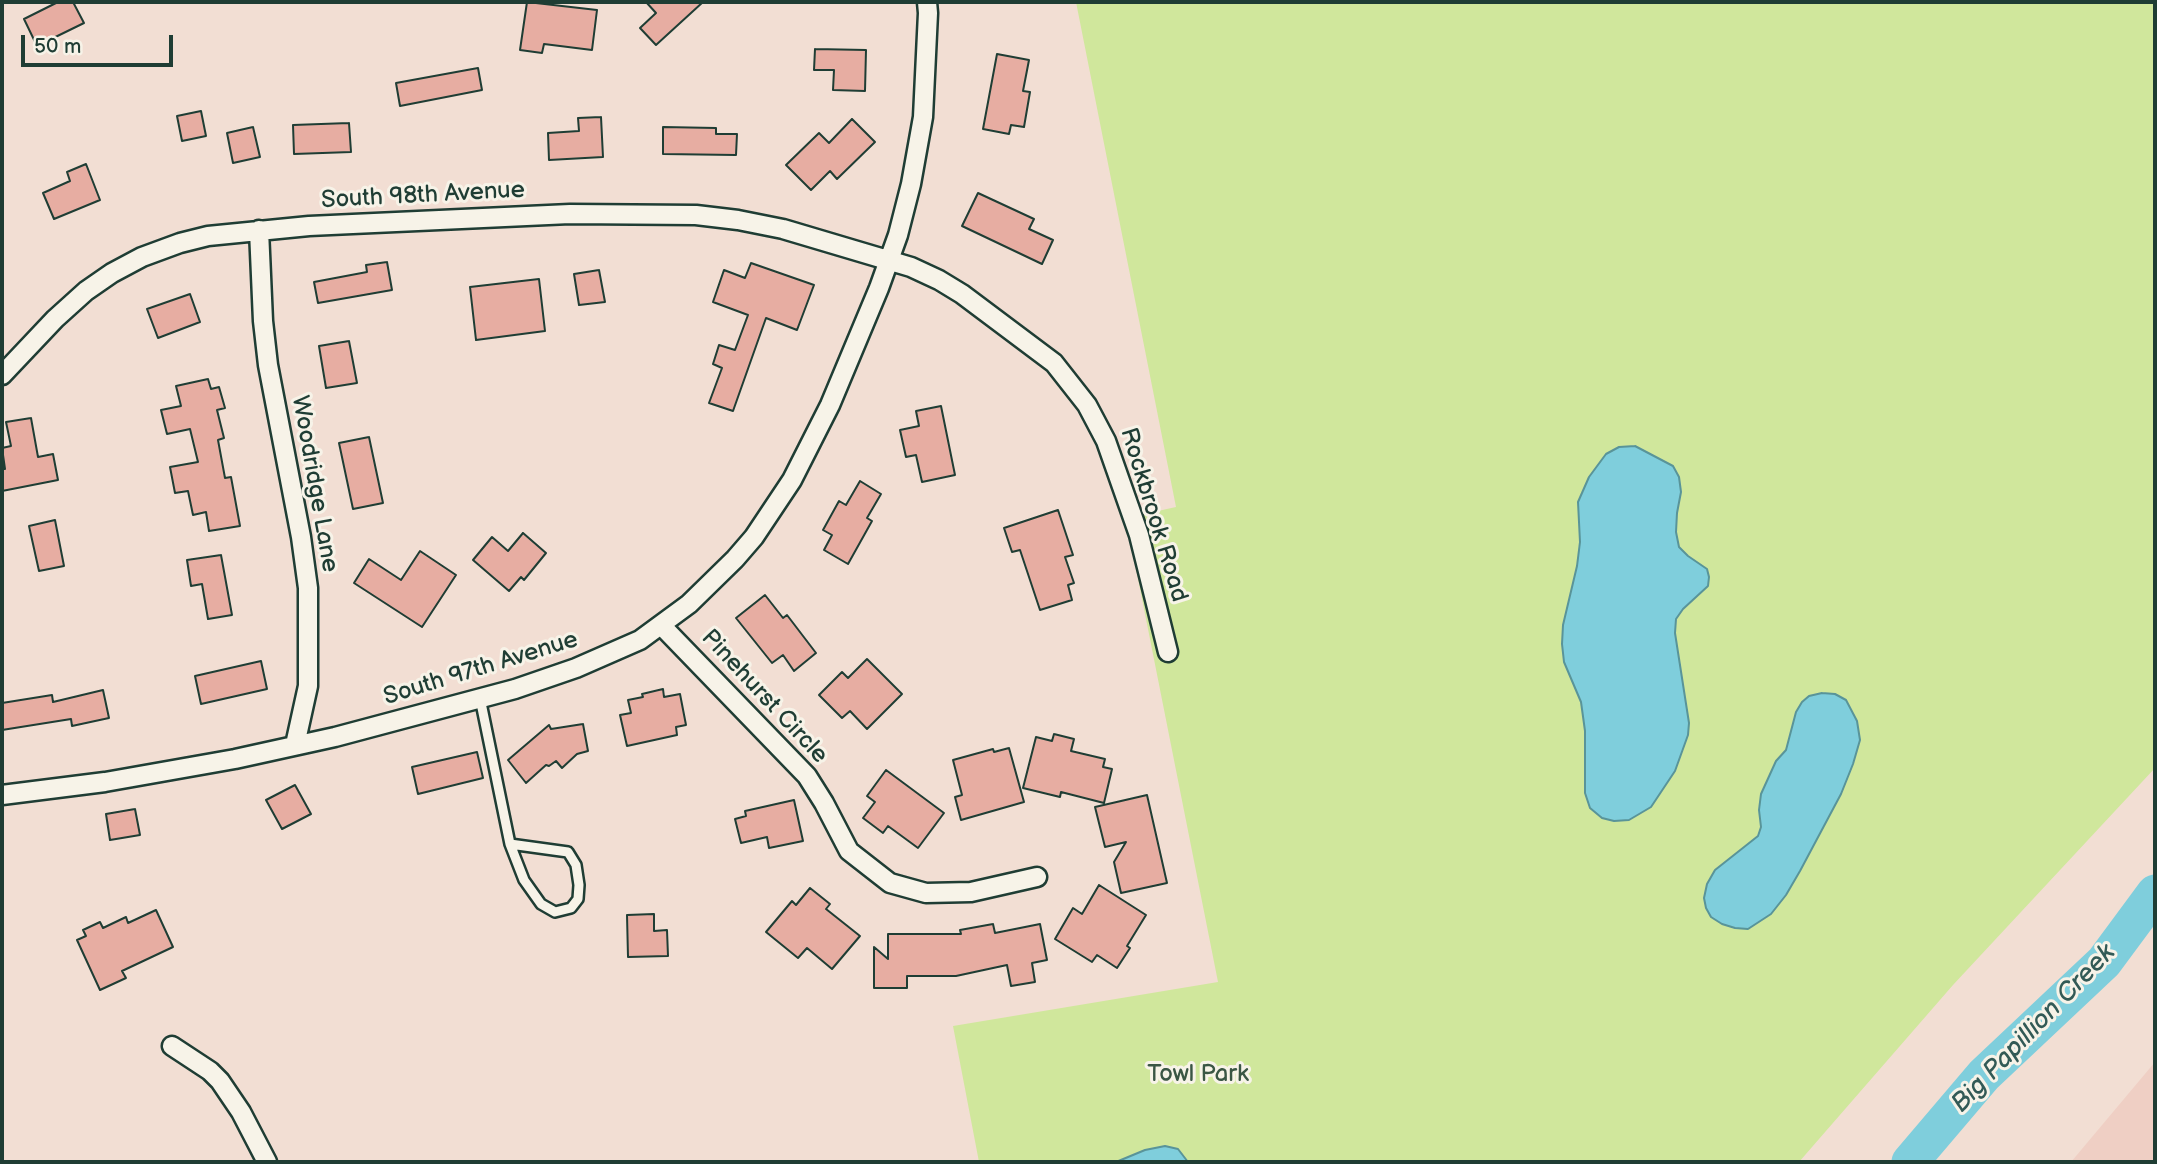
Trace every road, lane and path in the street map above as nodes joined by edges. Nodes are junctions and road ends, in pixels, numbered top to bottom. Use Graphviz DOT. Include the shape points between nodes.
graph roads {
  1 [pos="927,2"];
  2 [pos="259,230"];
  3 [pos="888,260"];
  4 [pos="2,375"];
  5 [pos="661,625"];
  6 [pos="1168,652"];
  7 [pos="480,698"];
  8 [pos="295,745"];
  9 [pos="2,795"];
  10 [pos="510,844"];
  11 [pos="1037,877"];
  12 [pos="172,1046"];
  13 [pos="267,1162"];
  1 -- 3 [label="street" via="923,117 911,184"];
  2 -- 3 [label="street, South 98th Avenue" via="570,214 696,215 783,229"];
  2 -- 4 [label="street, South 98th Avenue" via="180,243 111,273 55,319"];
  2 -- 8 [label="street, Woodridge Lane" via="268,365 308,588 308,686"];
  3 -- 5 [label="street, South 97th Avenue" via="830,405 792,480 735,559"];
  3 -- 6 [label="street, Rockbrook Road" via="962,294 1054,363 1087,405 1106,441 1139,535"];
  5 -- 7 [label="street, South 97th Avenue" via="640,640 576,668"];
  5 -- 11 [label="street, Pinehurst Circle" via="807,776 849,851 890,883 926,893 971,892"];
  7 -- 8 [label="street, South 97th Avenue"];
  7 -- 10 [label="lane"];
  8 -- 9 [label="street, South 97th Avenue" via="105,782"];
  10 -- 10 [label="lane" via="524,880 541,904 555,912 571,908 578,899 579,885 568,852"];
  12 -- 13 [label="street" via="220,1081"];
}
